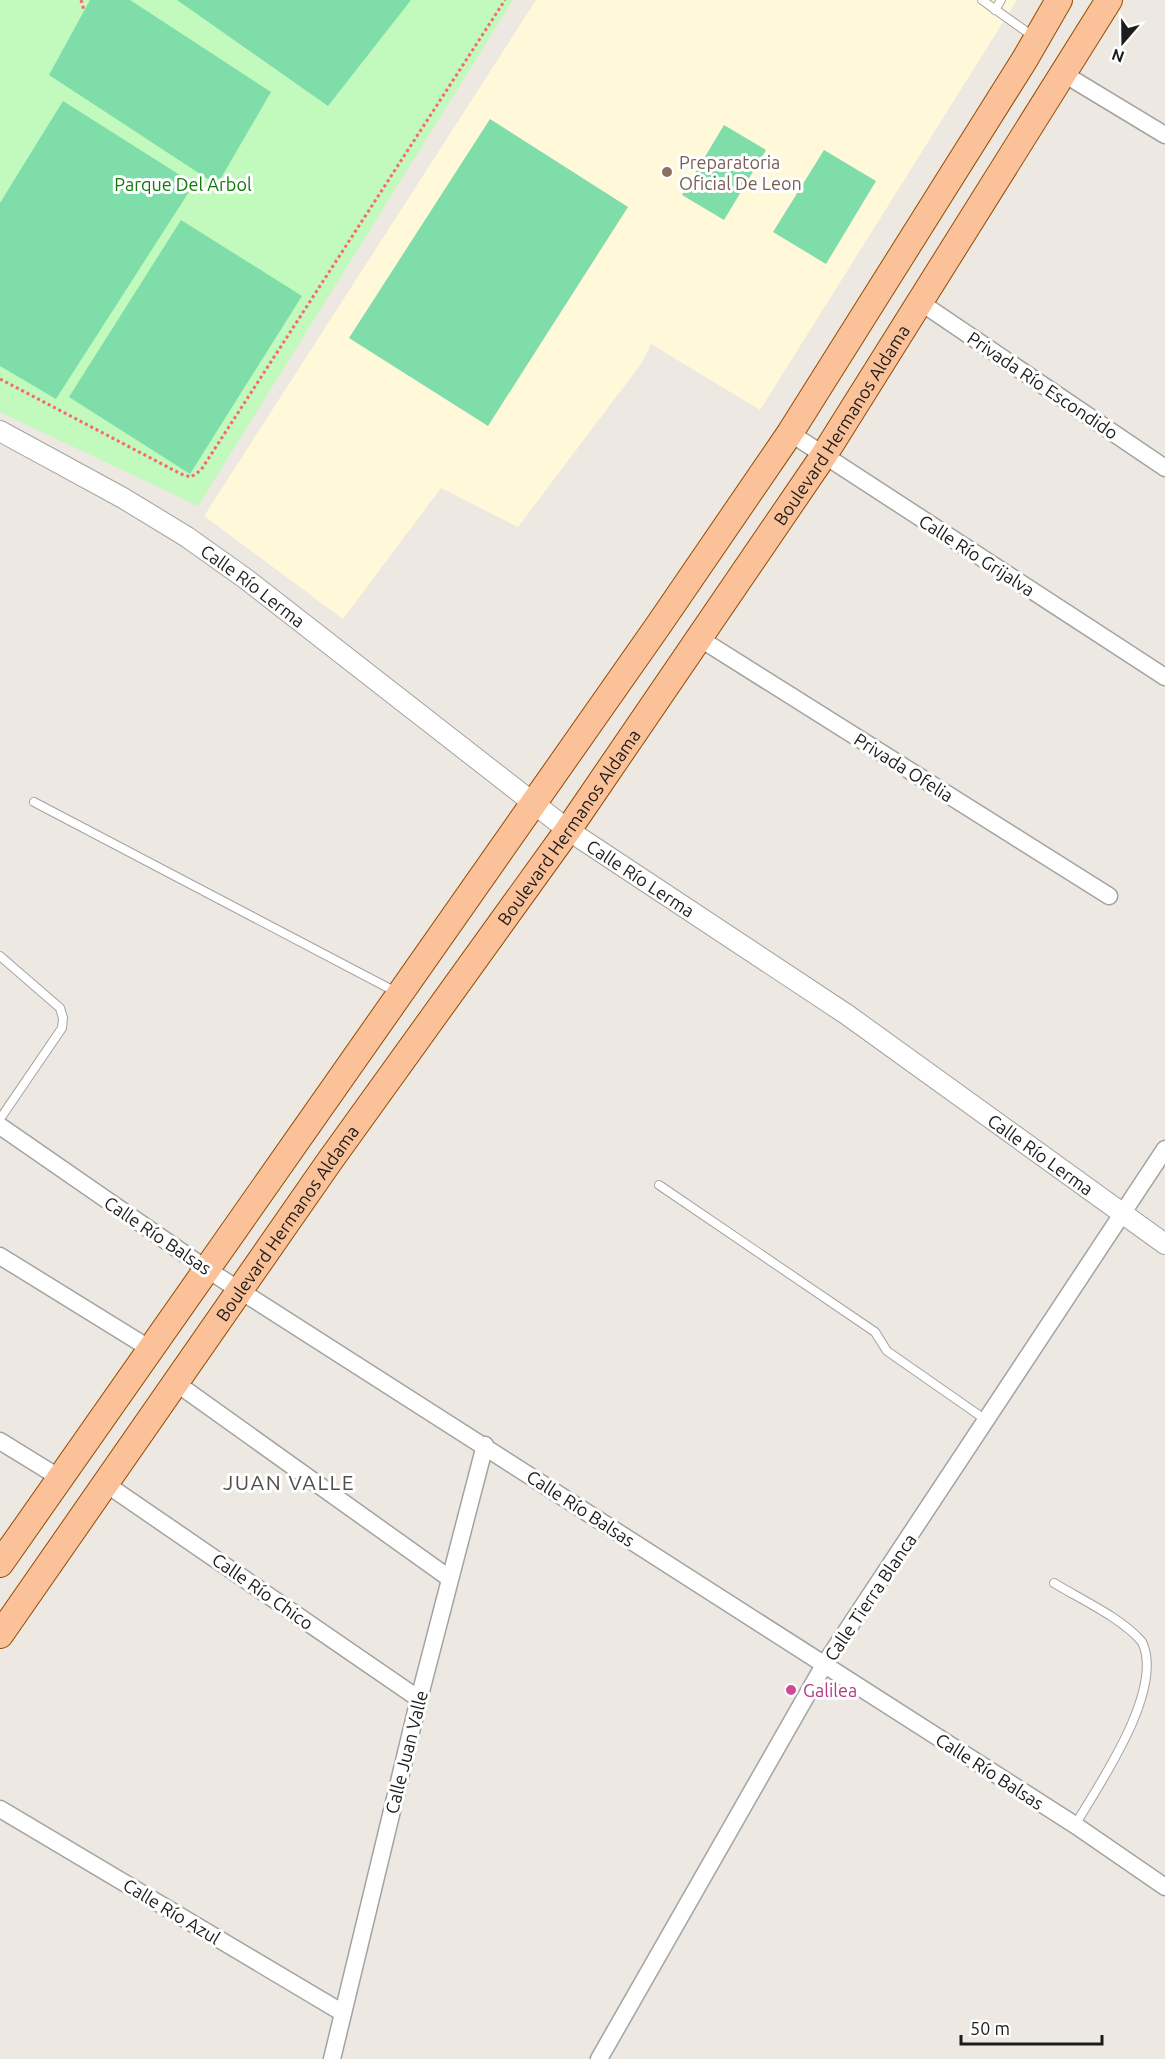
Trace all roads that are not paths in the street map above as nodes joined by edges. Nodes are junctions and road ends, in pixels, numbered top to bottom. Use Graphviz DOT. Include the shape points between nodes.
graph roads {
  1 [pos="982,0"];
  2 [pos="1001,0"];
  3 [pos="1059,0"];
  4 [pos="1109,0"];
  5 [pos="995,10"];
  6 [pos="1037,38"];
  7 [pos="1064,74"];
  8 [pos="1165,135"];
  9 [pos="920,302"];
  10 [pos="0,431"];
  11 [pos="790,433"];
  12 [pos="824,455"];
  13 [pos="1165,468"];
  14 [pos="699,638"];
  15 [pos="1165,677"];
  16 [pos="34,802"];
  17 [pos="535,804"];
  18 [pos="568,830"];
  19 [pos="1109,897"];
  20 [pos="0,956"];
  21 [pos="402,994"];
  22 [pos="0,1119"];
  23 [pos="0,1126"];
  24 [pos="1165,1149"];
  25 [pos="659,1185"];
  26 [pos="1124,1214"];
  27 [pos="1165,1244"];
  28 [pos="0,1256"];
  29 [pos="208,1270"];
  30 [pos="242,1290"];
  31 [pos="152,1350"];
  32 [pos="176,1383"];
  33 [pos="987,1420"];
  34 [pos="0,1441"];
  35 [pos="484,1445"];
  36 [pos="60,1478"];
  37 [pos="106,1484"];
  38 [pos="0,1564"];
  39 [pos="449,1578"];
  40 [pos="1054,1582"];
  41 [pos="0,1635"];
  42 [pos="824,1665"];
  43 [pos="419,1699"];
  44 [pos="0,1809"];
  45 [pos="1075,1826"];
  46 [pos="1165,1887"];
  47 [pos="343,2013"];
  48 [pos="332,2059"];
  49 [pos="599,2059"];
  1 -- 5 [label="lane"];
  2 -- 5 [label="lane"];
  3 -- 6 [label="main road"];
  4 -- 7 [label="main road, Boulevard Hermanos Aldama"];
  5 -- 6 [label="lane"];
  6 -- 11 [label="main road"];
  7 -- 8 [label="street"];
  7 -- 9 [label="main road, Boulevard Hermanos Aldama"];
  9 -- 12 [label="main road, Boulevard Hermanos Aldama"];
  9 -- 13 [label="street, Privada Río Escondido"];
  10 -- 17 [label="street, Calle Río Lerma" via="187,537"];
  11 -- 12 [label="street, Calle Río Grijalva"];
  11 -- 17 [label="main road"];
  12 -- 14 [label="main road, Boulevard Hermanos Aldama"];
  12 -- 15 [label="street, Calle Río Grijalva"];
  14 -- 18 [label="main road, Boulevard Hermanos Aldama"];
  14 -- 19 [label="street, Privada Ofelia"];
  16 -- 21 [label="lane"];
  17 -- 18 [label="street, Calle Río Lerma"];
  17 -- 21 [label="main road"];
  18 -- 26 [label="street, Calle Río Lerma" via="846,1014"];
  18 -- 30 [label="main road, Boulevard Hermanos Aldama" via="329,1162"];
  20 -- 22 [label="lane" via="60,1008 63,1018 62,1028"];
  21 -- 29 [label="main road"];
  23 -- 29 [label="street, Calle Río Balsas"];
  24 -- 26 [label="street, Calle Tierra Blanca"];
  25 -- 33 [label="lane" via="875,1332 887,1351"];
  26 -- 27 [label="street, Calle Río Lerma"];
  26 -- 33 [label="street, Calle Tierra Blanca"];
  28 -- 31 [label="street"];
  29 -- 30 [label="street, Calle Río Balsas"];
  29 -- 31 [label="main road"];
  30 -- 32 [label="main road, Boulevard Hermanos Aldama"];
  30 -- 35 [label="street, Calle Río Balsas"];
  31 -- 36 [label="main road"];
  32 -- 37 [label="main road, Boulevard Hermanos Aldama"];
  32 -- 39 [label="street"];
  33 -- 42 [label="street, Calle Tierra Blanca"];
  34 -- 36 [label="street"];
  35 -- 39 [label="street, Calle Juan Valle"];
  35 -- 42 [label="street, Calle Río Balsas"];
  36 -- 38 [label="main road"];
  37 -- 41 [label="main road, Boulevard Hermanos Aldama"];
  37 -- 43 [label="street, Calle Río Chico"];
  39 -- 43 [label="street, Calle Juan Valle"];
  40 -- 45 [label="lane" via="1127,1628 1149,1651 1154,1664 1151,1692 1134,1733"];
  42 -- 45 [label="street, Calle Río Balsas"];
  42 -- 49 [label="street, Calle Tierra Blanca"];
  43 -- 47 [label="street, Calle Juan Valle"];
  44 -- 47 [label="street, Calle Río Azul"];
  45 -- 46 [label="street, Calle Río Balsas"];
  47 -- 48 [label="street, Calle Juan Valle"];
}
